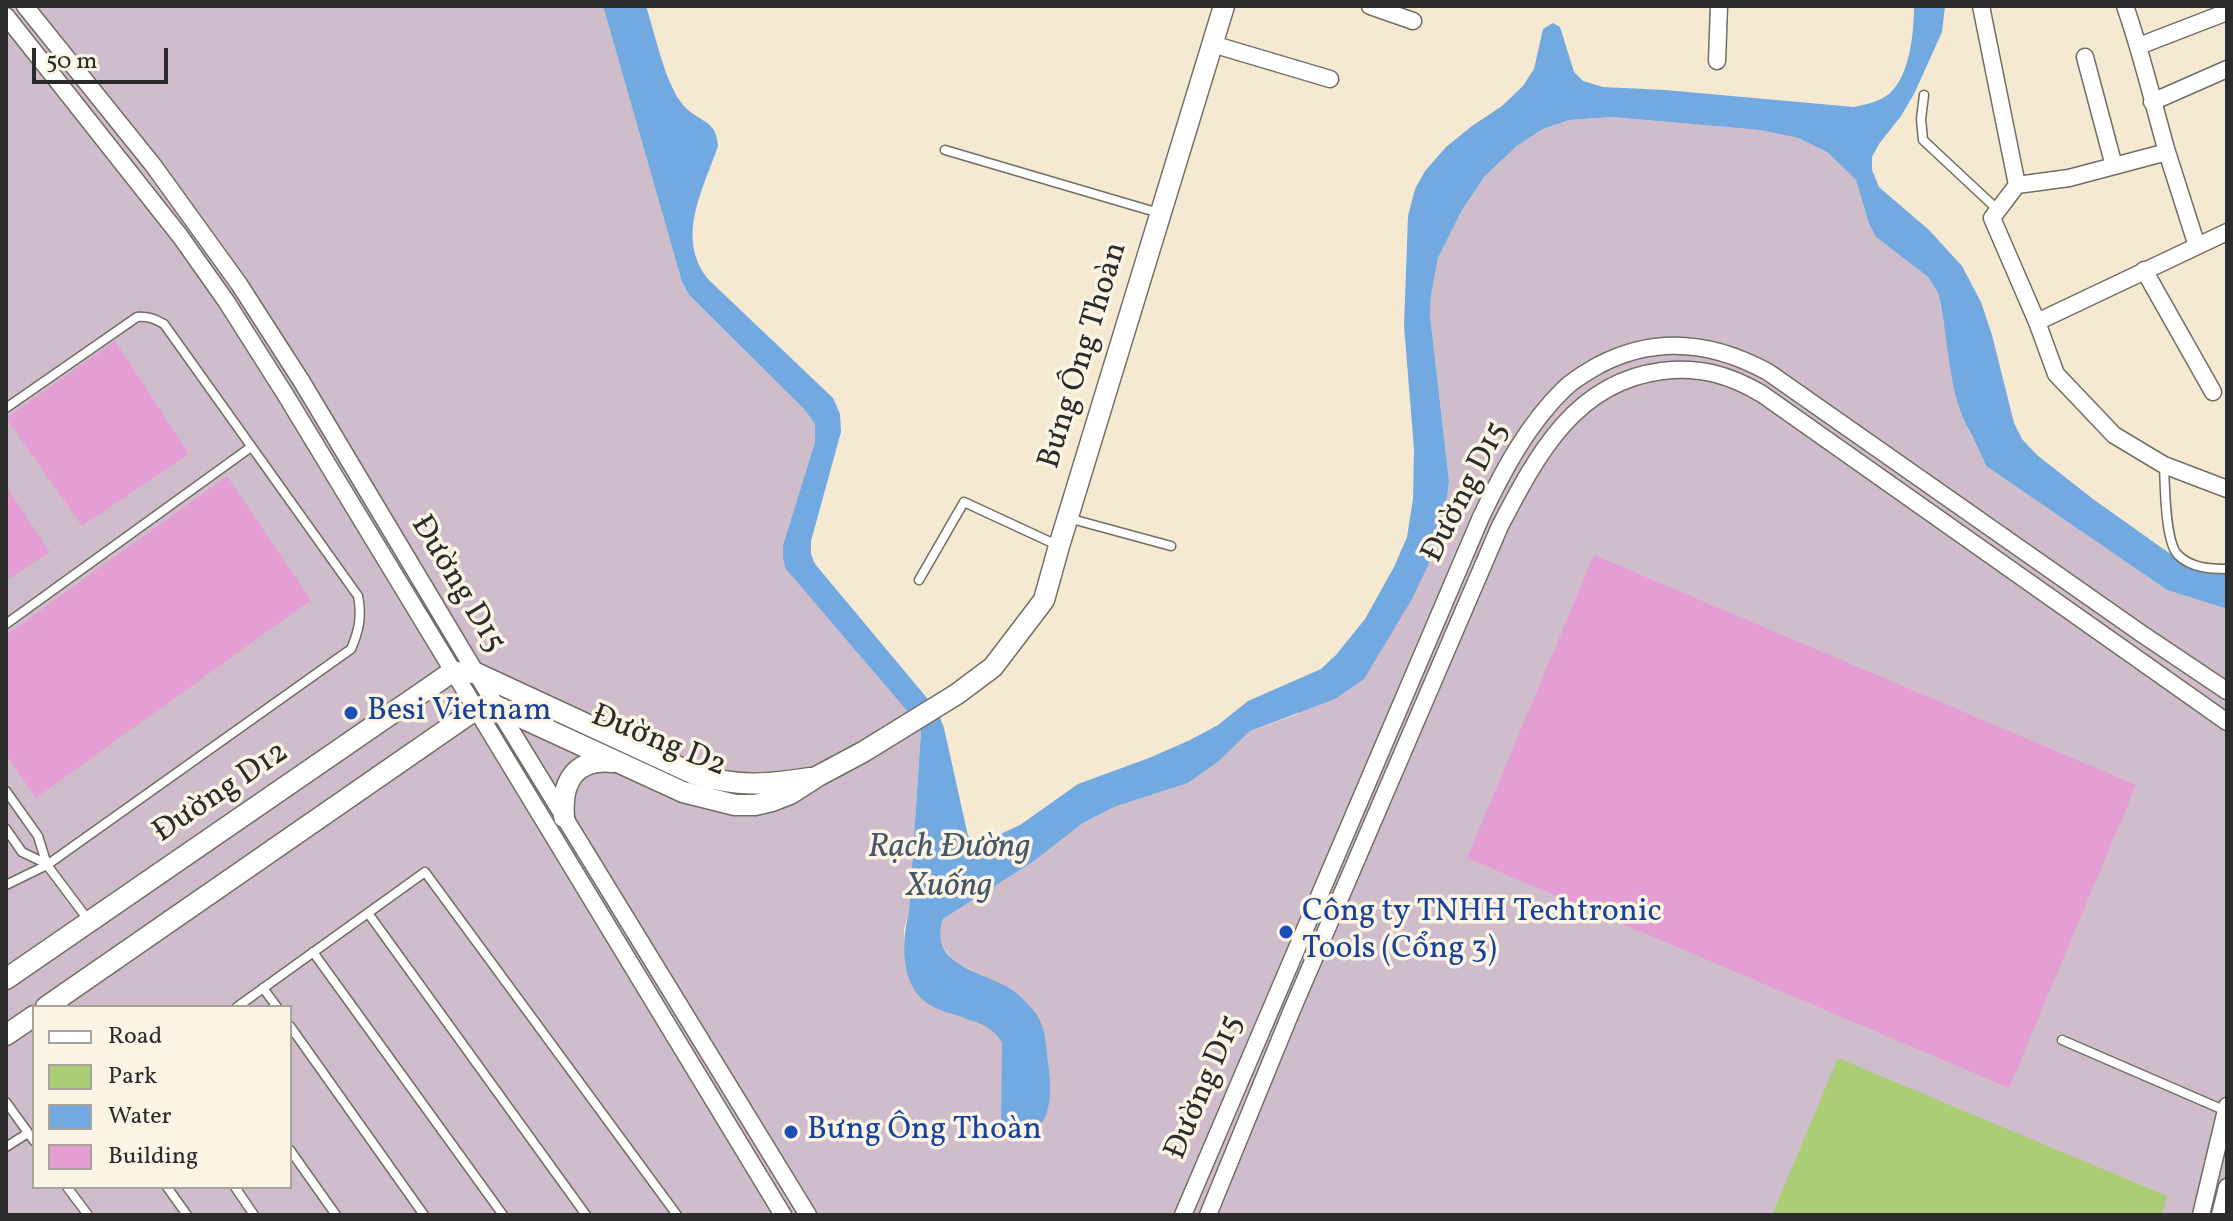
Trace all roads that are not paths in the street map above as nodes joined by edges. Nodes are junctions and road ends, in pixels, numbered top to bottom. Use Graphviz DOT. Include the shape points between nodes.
graph roads {
  1 [pos="25,6"];
  2 [pos="1224,6"];
  3 [pos="1370,6"];
  4 [pos="1719,6"];
  5 [pos="1981,6"];
  6 [pos="2125,6"];
  7 [pos="2227,12"];
  8 [pos="6,16"];
  9 [pos="1413,21"];
  10 [pos="1212,44"];
  11 [pos="2139,46"];
  12 [pos="2085,57"];
  13 [pos="1717,61"];
  14 [pos="2227,69"];
  15 [pos="1330,79"];
  16 [pos="1924,95"];
  17 [pos="2152,102"];
  18 [pos="945,150"];
  19 [pos="2167,152"];
  20 [pos="2114,166"];
  21 [pos="2017,185"];
  22 [pos="1998,210"];
  23 [pos="1160,213"];
  24 [pos="2227,233"];
  25 [pos="2197,246"];
  26 [pos="2144,270"];
  27 [pos="2037,322"];
  28 [pos="2213,392"];
  29 [pos="6,408"];
  30 [pos="251,447"];
  31 [pos="2164,465"];
  32 [pos="2227,489"];
  33 [pos="1067,518"];
  34 [pos="1059,546"];
  35 [pos="1171,546"];
  36 [pos="2227,569"];
  37 [pos="919,580"];
  38 [pos="6,624"];
  39 [pos="2142,634"];
  40 [pos="2128,653"];
  41 [pos="452,672"];
  42 [pos="476,673"];
  43 [pos="2227,691"];
  44 [pos="496,706"];
  45 [pos="475,710"];
  46 [pos="2227,722"];
  47 [pos="863,752"];
  48 [pos="623,765"];
  49 [pos="818,776"];
  50 [pos="6,791"];
  51 [pos="564,817"];
  52 [pos="6,829"];
  53 [pos="47,865"];
  54 [pos="6,885"];
  55 [pos="368,913"];
  56 [pos="89,921"];
  57 [pos="313,952"];
  58 [pos="6,979"];
  59 [pos="263,988"];
  60 [pos="1272,1002"];
  61 [pos="49,1005"];
  62 [pos="240,1005"];
  63 [pos="276,1005"];
  64 [pos="1292,1010"];
  65 [pos="32,1017"];
  66 [pos="292,1029"];
  67 [pos="6,1035"];
  68 [pos="2062,1040"];
  69 [pos="6,1102"];
  70 [pos="2227,1109"];
  71 [pos="31,1137"];
  72 [pos="6,1147"];
  73 [pos="292,1153"];
  74 [pos="2227,1187"];
  75 [pos="68,1189"];
  76 [pos="168,1189"];
  77 [pos="236,1189"];
  78 [pos="88,1215"];
  79 [pos="187,1215"];
  80 [pos="254,1215"];
  81 [pos="336,1215"];
  82 [pos="424,1215"];
  83 [pos="503,1215"];
  84 [pos="586,1215"];
  85 [pos="677,1215"];
  86 [pos="783,1215"];
  87 [pos="808,1215"];
  88 [pos="1183,1215"];
  89 [pos="1208,1215"];
  90 [pos="2201,1215"];
  91 [pos="2220,1215"];
  1 -- 42 [label="street, Đường D15" via="153,165 239,284"];
  2 -- 10 [label="street, Bưng Ông Thoàn"];
  3 -- 9 [label="street"];
  4 -- 13 [label="street"];
  5 -- 21 [label="street"];
  6 -- 11 [label="street"];
  7 -- 11 [label="street"];
  8 -- 41 [label="street, Đường D15" via="226,301"];
  10 -- 15 [label="street"];
  10 -- 23 [label="street, Bưng Ông Thoàn"];
  11 -- 17 [label="street"];
  12 -- 20 [label="street"];
  14 -- 17 [label="street"];
  16 -- 22 [label="lane" via="1923,140"];
  17 -- 19 [label="street"];
  18 -- 23 [label="lane"];
  19 -- 20 [label="street"];
  19 -- 25 [label="street"];
  20 -- 21 [label="street"];
  21 -- 22 [label="street"];
  22 -- 27 [label="street" via="1992,218"];
  23 -- 33 [label="street, Bưng Ông Thoàn"];
  24 -- 25 [label="street"];
  25 -- 26 [label="street"];
  26 -- 27 [label="street"];
  26 -- 28 [label="street"];
  27 -- 31 [label="street" via="2056,374 2066,386 2114,435"];
  29 -- 30 [label="lane" via="137,317 147,316 164,324"];
  30 -- 38 [label="lane"];
  30 -- 53 [label="lane" via="358,596 360,621 351,649"];
  31 -- 32 [label="street"];
  31 -- 36 [label="lane" via="2173,548 2192,564"];
  33 -- 34 [label="street, Bưng Ông Thoàn"];
  33 -- 35 [label="lane"];
  34 -- 37 [label="lane" via="964,502"];
  34 -- 47 [label="street, Bưng Ông Thoàn" via="1044,600 993,667"];
  39 -- 40 [label="street"];
  39 -- 43 [label="street, Đường D15"];
  39 -- 60 [label="street, Đường D15" via="1746,360 1723,351 1674,345 1649,347 1606,362 1549,404 1501,475"];
  40 -- 46 [label="street, Đường D15"];
  40 -- 64 [label="street, Đường D15" via="1742,382 1695,370 1644,373 1619,381 1596,394 1558,429 1507,513"];
  41 -- 42 [label="street"];
  41 -- 45 [label="street, Đường D15"];
  41 -- 56 [label="street, Đường D12"];
  42 -- 44 [label="street, Đường D15"];
  42 -- 49 [label="street, Đường D2" via="694,774 771,784"];
  44 -- 45 [label="street"];
  44 -- 48 [label="street, Đường D2"];
  44 -- 51 [label="street, Đường D15"];
  45 -- 61 [label="street"];
  45 -- 86 [label="street, Đường D15"];
  47 -- 49 [label="street, Đường D2"];
  48 -- 49 [label="street, Đường D2" via="683,792 735,805 772,801"];
  48 -- 51 [label="street" via="602,761 581,767 567,785"];
  50 -- 53 [label="lane" via="38,836"];
  51 -- 87 [label="street, Đường D15"];
  52 -- 53 [label="lane" via="22,852"];
  53 -- 54 [label="lane"];
  53 -- 56 [label="lane"];
  55 -- 57 [label="lane"];
  55 -- 84 [label="lane"];
  55 -- 85 [label="lane" via="425,872"];
  56 -- 58 [label="street, Đường D12"];
  57 -- 59 [label="lane"];
  57 -- 83 [label="lane"];
  59 -- 62 [label="lane"];
  59 -- 63 [label="lane"];
  60 -- 64 [label="street"];
  60 -- 88 [label="street, Đường D15"];
  64 -- 89 [label="street, Đường D15"];
  65 -- 67 [label="street"];
  66 -- 82 [label="lane"];
  68 -- 70 [label="lane"];
  69 -- 71 [label="lane"];
  70 -- 90 [label="street"];
  71 -- 72 [label="lane"];
  73 -- 81 [label="lane"];
  74 -- 91 [label="street"];
  75 -- 78 [label="lane"];
  76 -- 79 [label="lane"];
  77 -- 80 [label="lane"];
}
